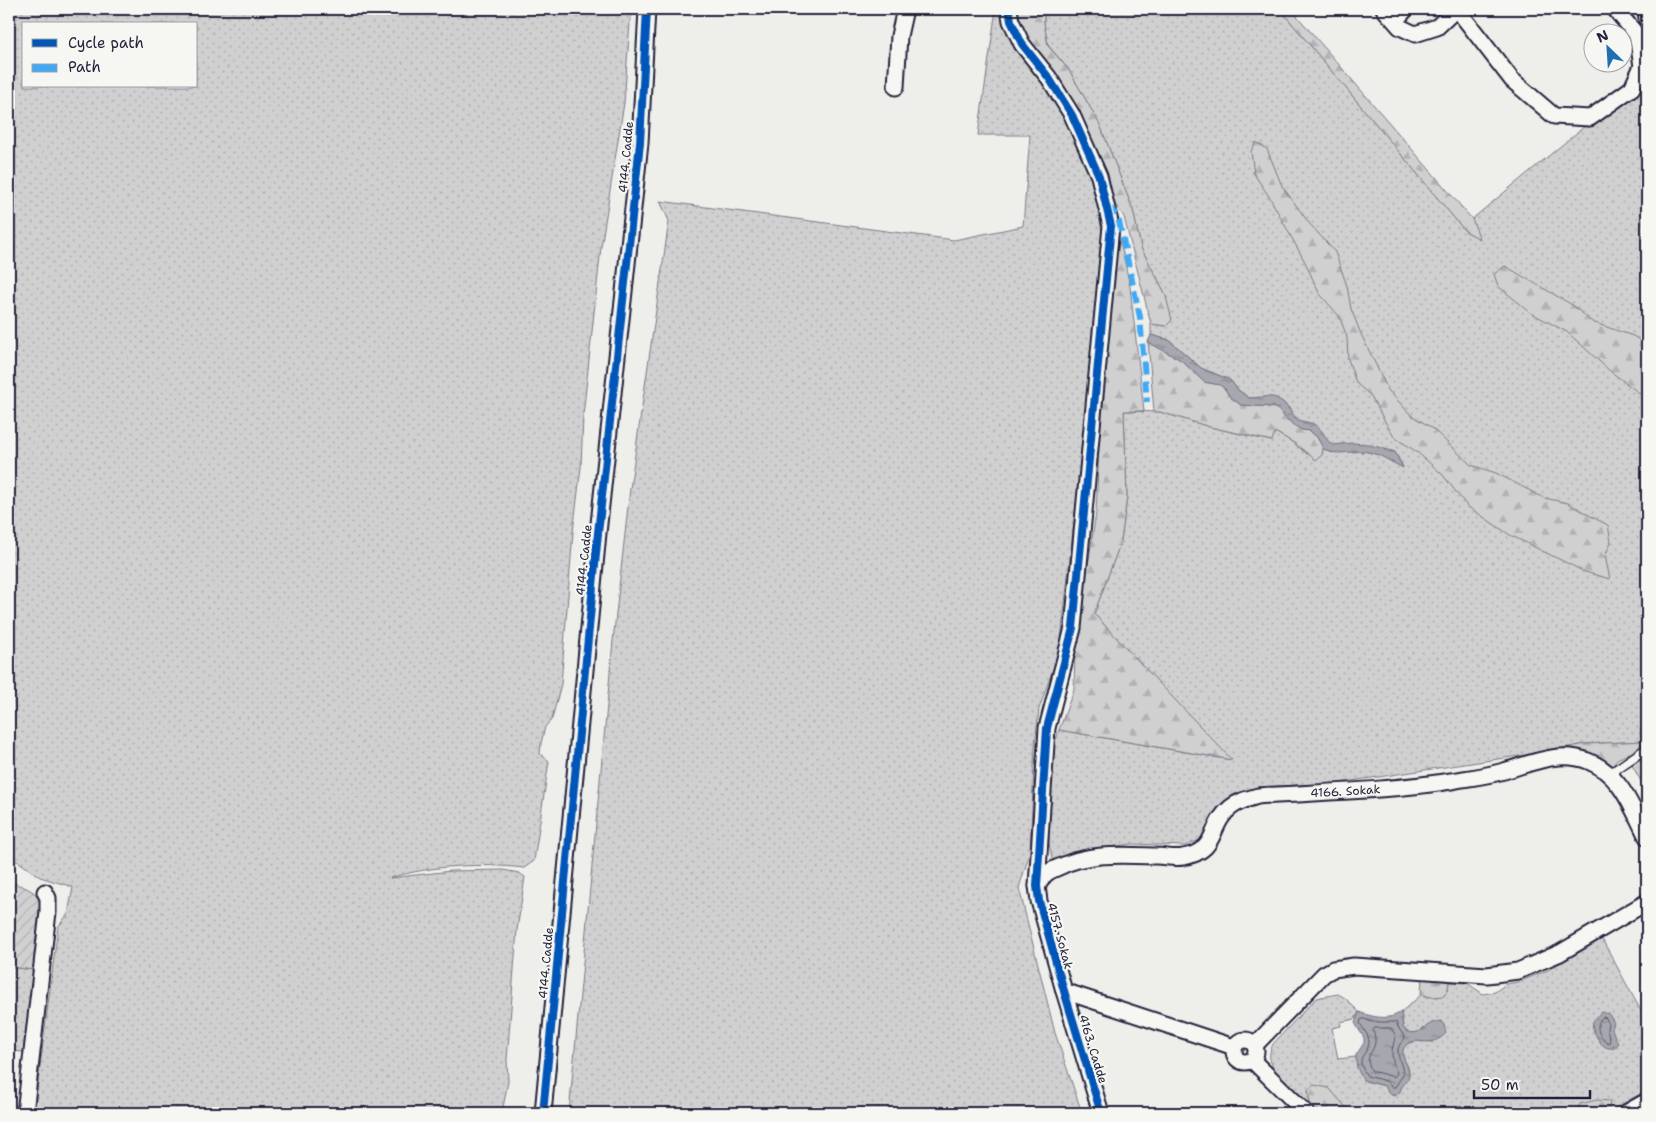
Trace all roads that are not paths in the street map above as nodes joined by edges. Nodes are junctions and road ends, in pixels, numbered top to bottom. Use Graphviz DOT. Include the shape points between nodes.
graph roads {
  1 [pos="646,9"];
  2 [pos="905,9"];
  3 [pos="1009,9"];
  4 [pos="1384,9"];
  5 [pos="1406,9"];
  6 [pos="1456,9"];
  7 [pos="1615,9"];
  8 [pos="1646,9"];
  9 [pos="1647,19"];
  10 [pos="1395,21"];
  11 [pos="1647,44"];
  12 [pos="1642,66"];
  13 [pos="896,87"];
  14 [pos="1647,748"];
  15 [pos="1609,774"];
  16 [pos="1647,837"];
  17 [pos="1037,886"];
  18 [pos="45,892"];
  19 [pos="1647,902"];
  20 [pos="1064,991"];
  21 [pos="1254,1052"];
  22 [pos="1647,1102"];
  23 [pos="25,1113"];
  24 [pos="542,1113"];
  25 [pos="1101,1113"];
  26 [pos="1306,1113"];
  27 [pos="1626,1113"];
  1 -- 24 [label="street, 4144. Cadde" via="640,143 597,543"];
  2 -- 13 [label="street" via="899,36"];
  3 -- 17 [label="street, 4157. Sokak" via="1022,44 1072,115 1099,176 1111,226 1073,628 1047,728"];
  4 -- 10 [label="street"];
  5 -- 10 [label="street"];
  6 -- 10 [label="street" via="1437,27 1415,34"];
  6 -- 12 [label="street" via="1512,80 1554,116 1590,118 1632,88"];
  7 -- 12 [label="street" via="1637,35"];
  8 -- 9 [label="street"];
  11 -- 12 [label="street"];
  14 -- 15 [label="lane"];
  15 -- 16 [label="street, 4166. Sokak" via="1620,785"];
  15 -- 17 [label="street, 4166. Sokak" via="1574,756 1558,756 1500,772 1438,783 1258,796 1242,800 1230,808 1204,850 1193,855 1181,858 1091,856 1046,873"];
  17 -- 20 [label="street, 4157. Sokak"];
  18 -- 23 [label="street" via="48,912"];
  19 -- 21 [label="street" via="1560,952 1518,971 1487,975 1354,966 1333,969 1324,974"];
  20 -- 21 [label="street" via="1234,1047 1239,1041 1250,1040"];
  20 -- 25 [label="street, 4163. Cadde"];
  21 -- 26 [label="street"];
  22 -- 27 [label="street"];
}
